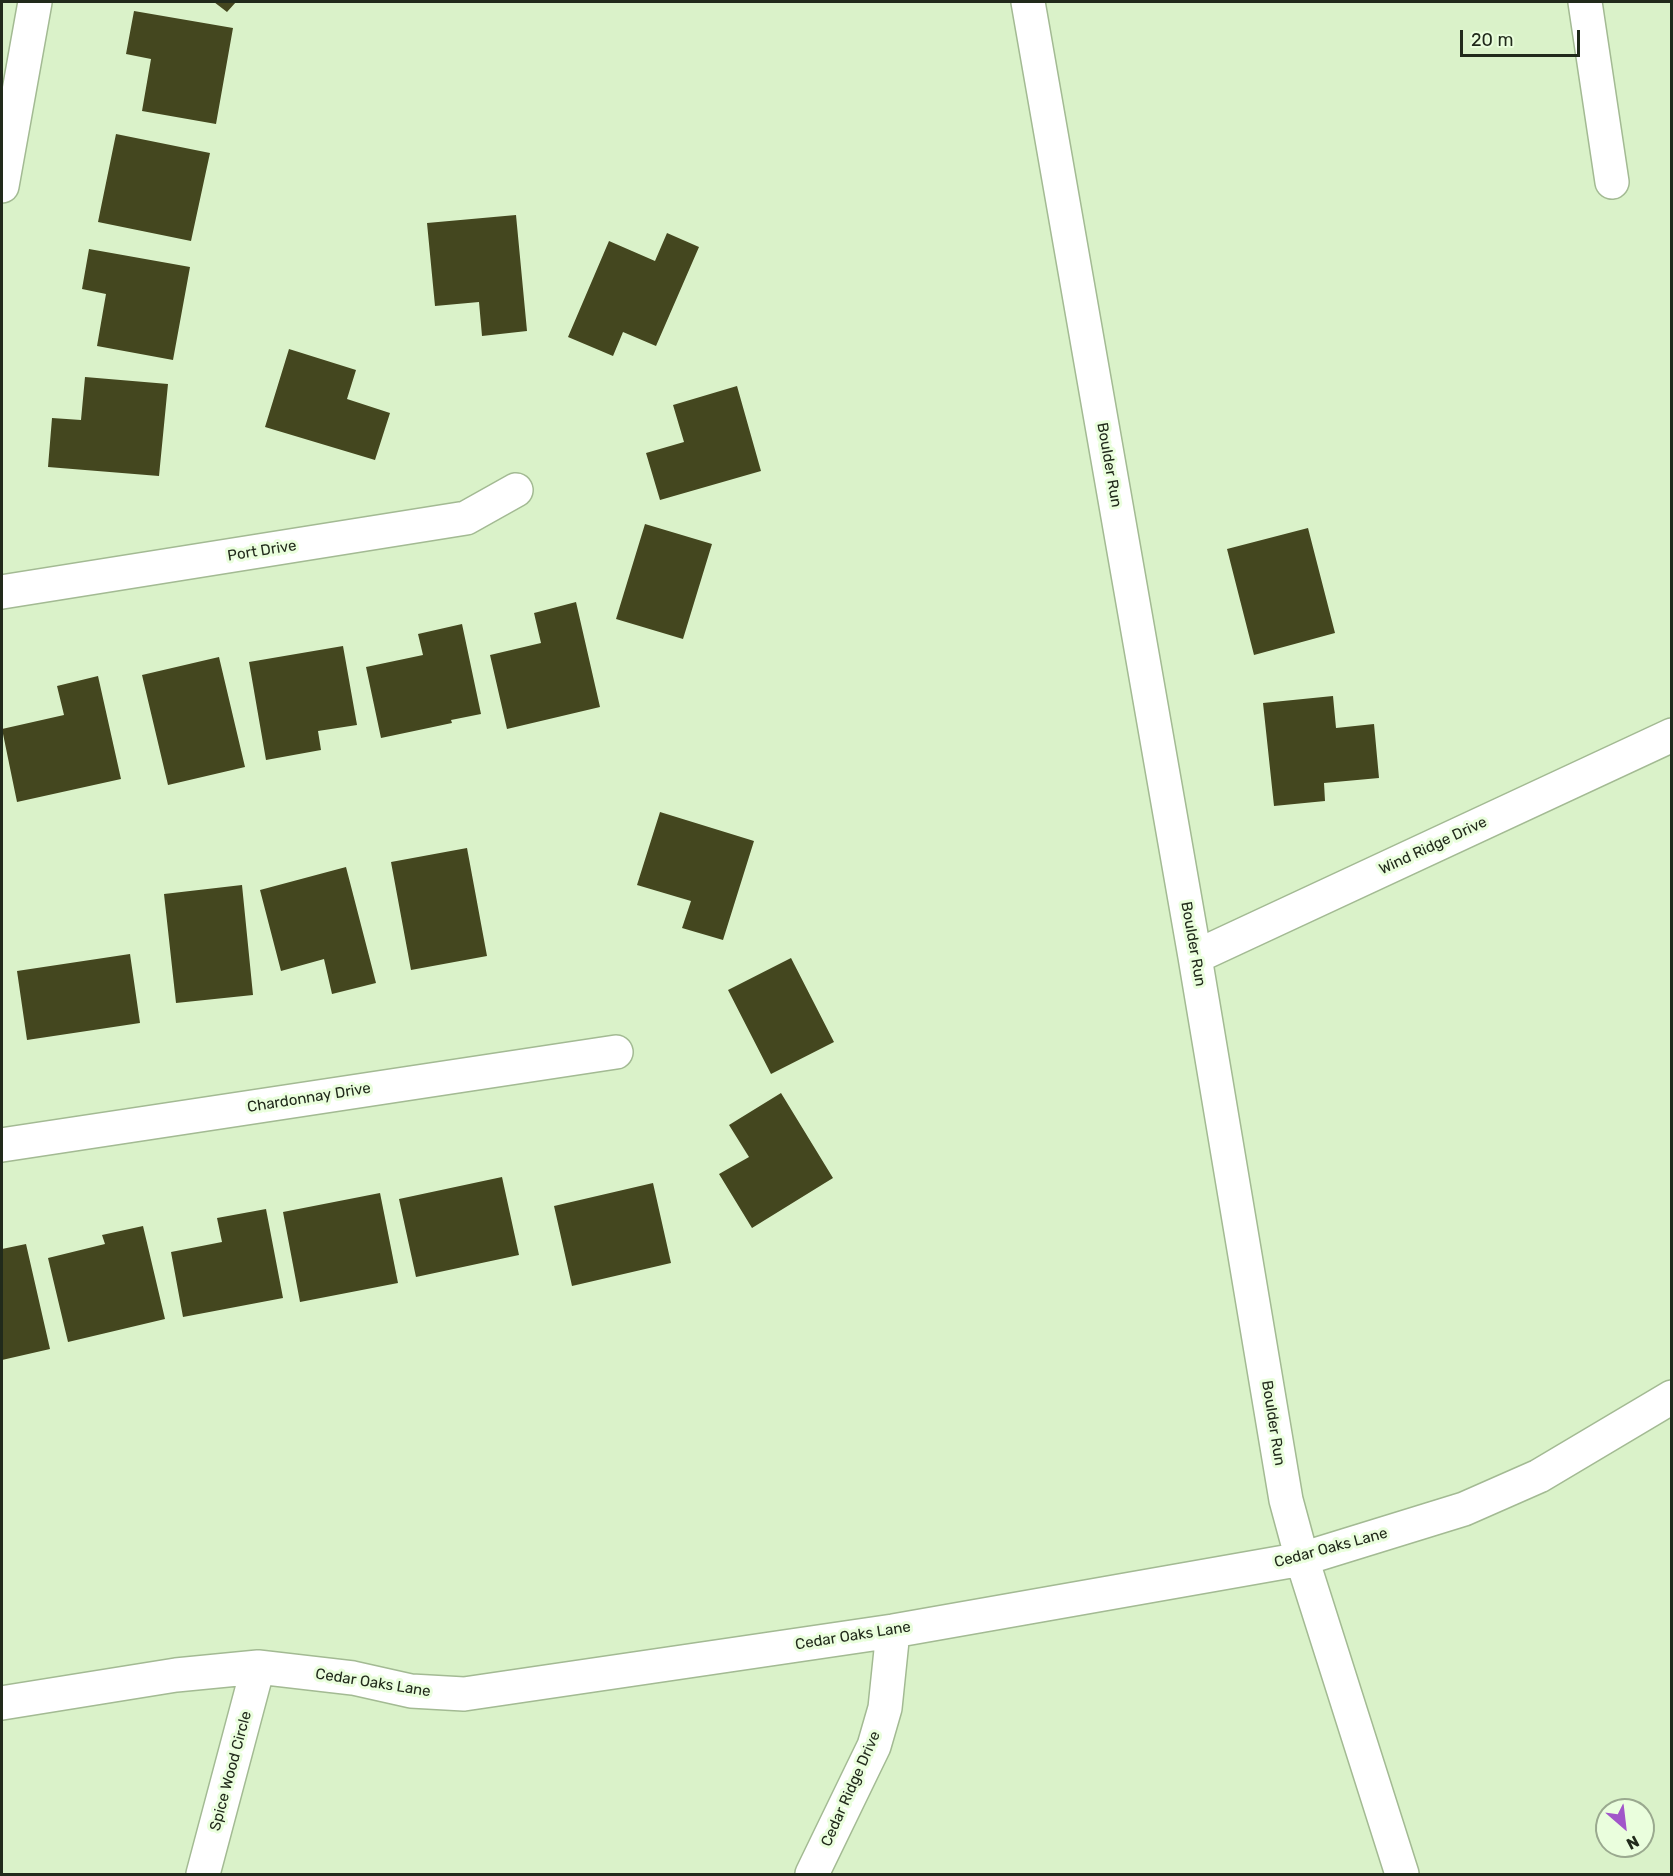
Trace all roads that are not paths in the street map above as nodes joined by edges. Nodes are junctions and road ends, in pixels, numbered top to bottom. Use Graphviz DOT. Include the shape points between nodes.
graph roads {
  1 [pos="35,2"];
  2 [pos="1028,2"];
  3 [pos="1585,2"];
  4 [pos="1612,182"];
  5 [pos="2,186"];
  6 [pos="516,490"];
  7 [pos="2,592"];
  8 [pos="1671,735"];
  9 [pos="1196,957"];
  10 [pos="616,1052"];
  11 [pos="2,1145"];
  12 [pos="1671,1397"];
  13 [pos="1302,1559"];
  14 [pos="893,1631"];
  15 [pos="258,1667"];
  16 [pos="2,1703"];
  17 [pos="204,1875"];
  18 [pos="812,1875"];
  19 [pos="1402,1875"];
  1 -- 5 [label="street"];
  2 -- 9 [label="street, Boulder Run"];
  3 -- 4 [label="street"];
  6 -- 7 [label="street, Port Drive" via="466,518"];
  8 -- 9 [label="street, Wind Ridge Drive"];
  9 -- 13 [label="street, Boulder Run" via="1286,1500"];
  10 -- 11 [label="street, Chardonnay Drive"];
  12 -- 13 [label="street, Cedar Oaks Lane" via="1539,1476 1464,1509"];
  13 -- 14 [label="street, Cedar Oaks Lane"];
  13 -- 19 [label="street, Boulder Run"];
  14 -- 15 [label="street, Cedar Oaks Lane" via="464,1694 411,1691 353,1678"];
  14 -- 18 [label="street, Cedar Ridge Drive" via="885,1708 874,1746"];
  15 -- 16 [label="street, Cedar Oaks Lane" via="176,1675"];
  15 -- 17 [label="street, Spice Wood Circle"];
}
